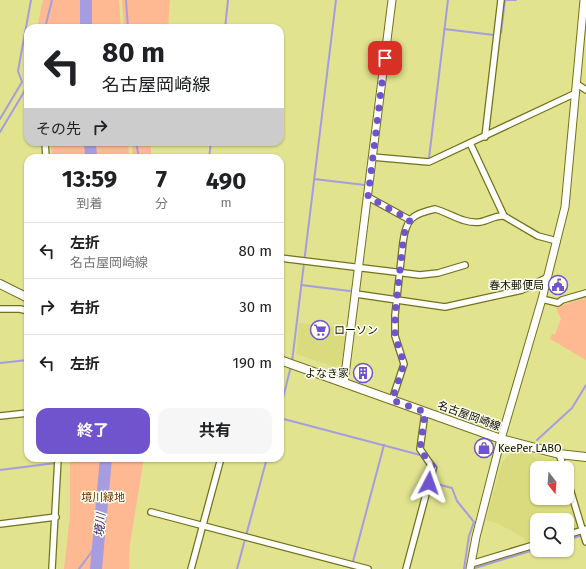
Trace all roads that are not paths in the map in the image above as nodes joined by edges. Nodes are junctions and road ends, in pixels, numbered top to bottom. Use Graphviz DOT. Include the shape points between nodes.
graph roads {
  1 [pos="392,0"];
  2 [pos="501,0"];
  3 [pos="584,0"];
  4 [pos="577,84"];
  5 [pos="586,90"];
  6 [pos="576,93"];
  7 [pos="485,137"];
  8 [pos="470,143"];
  9 [pos="372,158"];
  10 [pos="368,197"];
  11 [pos="504,216"];
  12 [pos="410,220"];
  13 [pos="557,240"];
  14 [pos="284,259"];
  15 [pos="465,265"];
  16 [pos="359,268"];
  17 [pos="400,274"];
  18 [pos="548,277"];
  19 [pos="0,284"];
  20 [pos="586,293"];
  21 [pos="356,294"];
  22 [pos="24,296"];
  23 [pos="542,299"];
  24 [pos="397,300"];
  25 [pos="0,309"];
  26 [pos="24,310"];
  27 [pos="284,361"];
  28 [pos="344,383"];
  29 [pos="392,400"];
  30 [pos="425,412"];
  31 [pos="24,413"];
  32 [pos="0,416"];
  33 [pos="501,439"];
  34 [pos="560,454"];
  35 [pos="586,457"];
  36 [pos="562,461"];
  37 [pos="58,462"];
  38 [pos="220,462"];
  39 [pos="574,500"];
  40 [pos="151,512"];
  41 [pos="56,517"];
  42 [pos="0,524"];
  43 [pos="202,524"];
  44 [pos="584,529"];
  45 [pos="574,533"];
  46 [pos="586,542"];
  47 [pos="530,546"];
  48 [pos="470,566"];
  49 [pos="52,569"];
  50 [pos="191,569"];
  51 [pos="368,569"];
  52 [pos="406,569"];
  1 -- 9 [label="street"];
  2 -- 7 [label="street"];
  3 -- 4 [label="street"];
  4 -- 5 [label="street"];
  4 -- 6 [label="street"];
  6 -- 7 [label="street"];
  6 -- 13 [label="street" via="564,207"];
  7 -- 8 [label="street"];
  8 -- 9 [label="street" via="429,162"];
  8 -- 11 [label="street"];
  9 -- 10 [label="street"];
  10 -- 12 [label="street"];
  10 -- 16 [label="street"];
  11 -- 12 [label="street" via="481,222 466,222 435,209 416,215"];
  11 -- 13 [label="street" via="538,236"];
  12 -- 17 [label="street" via="405,230"];
  13 -- 18 [label="street"];
  14 -- 16 [label="street"];
  15 -- 17 [label="street" via="425,275"];
  16 -- 17 [label="street"];
  16 -- 21 [label="street"];
  17 -- 24 [label="street"];
  18 -- 23 [label="street"];
  18 -- 24 [label="street" via="522,290 445,307"];
  19 -- 22 [label="main road"];
  20 -- 23 [label="street" via="558,303"];
  21 -- 24 [label="street"];
  21 -- 28 [label="street"];
  23 -- 33 [label="street"];
  24 -- 29 [label="street" via="395,336 404,364"];
  25 -- 26 [label="street"];
  27 -- 28 [label="main road, 名古屋岡崎線"];
  28 -- 29 [label="main road, 名古屋岡崎線"];
  29 -- 30 [label="main road, 名古屋岡崎線"];
  30 -- 33 [label="main road, 名古屋岡崎線"];
  30 -- 52 [label="street" via="420,449 433,468"];
  31 -- 32 [label="street"];
  33 -- 34 [label="main road, 名古屋岡崎線"];
  33 -- 48 [label="street"];
  34 -- 35 [label="main road, 名古屋岡崎線"];
  34 -- 36 [label="street"];
  37 -- 41 [label="street"];
  38 -- 43 [label="street"];
  39 -- 44 [label="street"];
  40 -- 43 [label="street"];
  41 -- 42 [label="street"];
  41 -- 49 [label="street"];
  43 -- 50 [label="street"];
  43 -- 51 [label="street"];
  44 -- 45 [label="street"];
  44 -- 46 [label="street"];
  47 -- 48 [label="street"];
}
